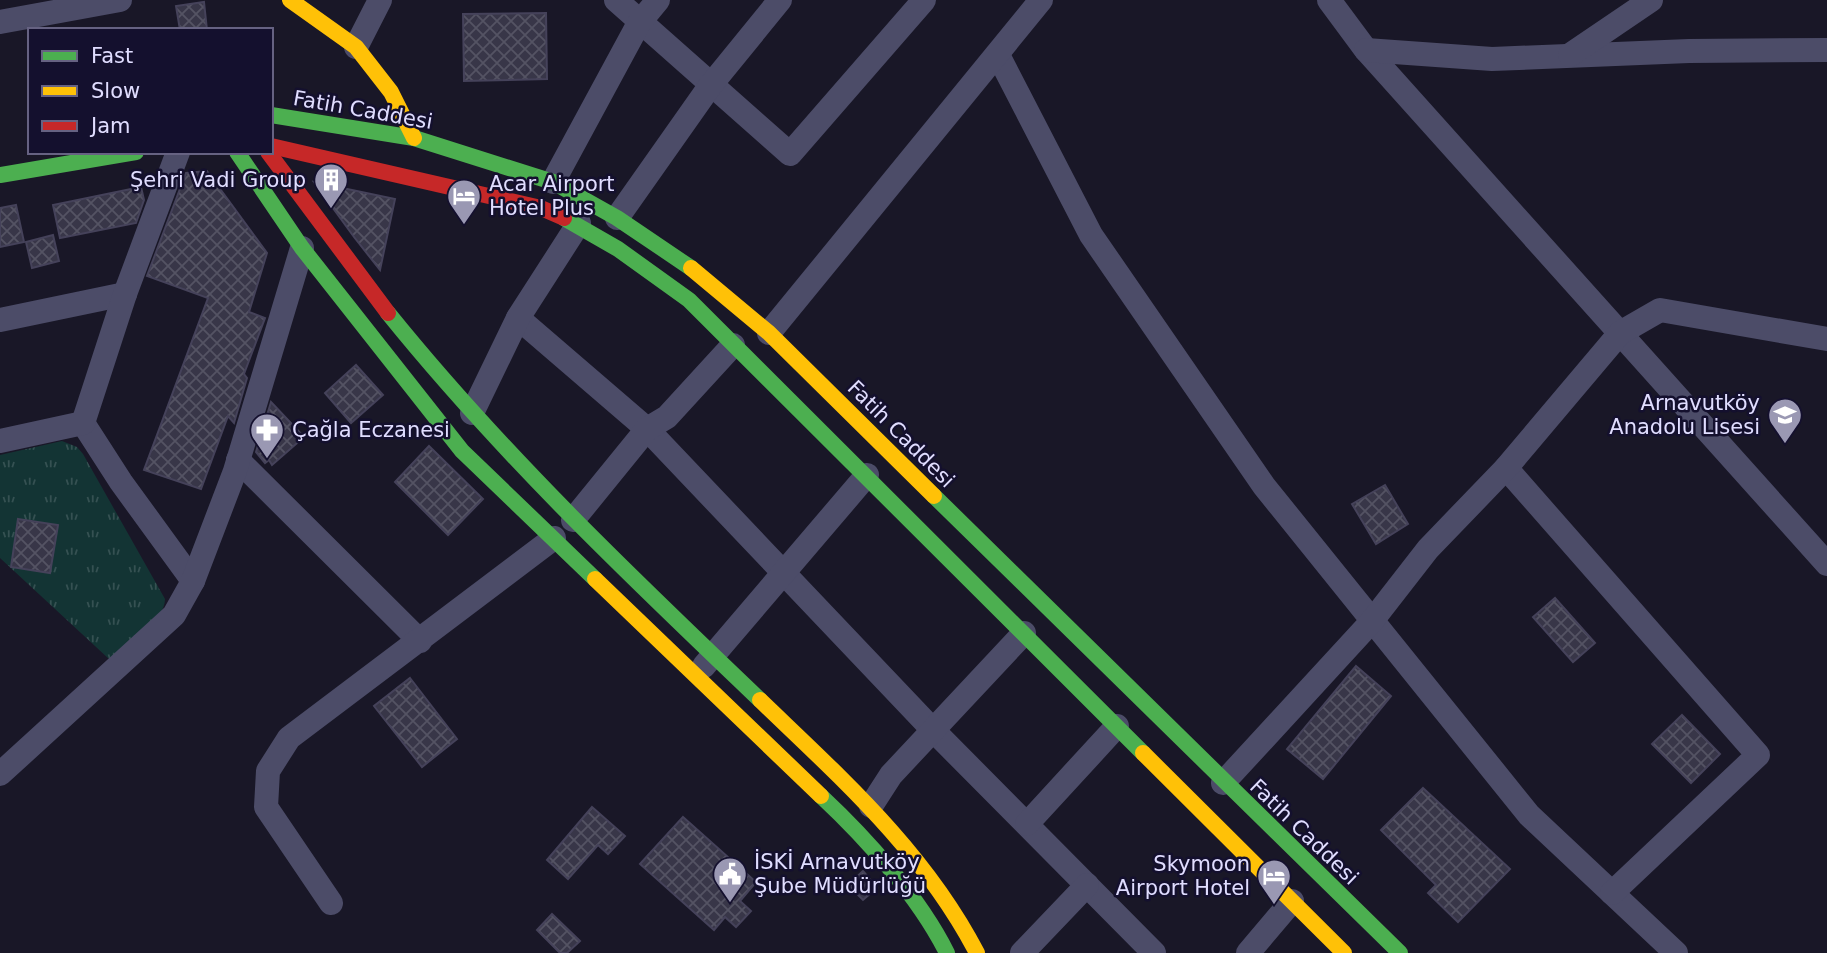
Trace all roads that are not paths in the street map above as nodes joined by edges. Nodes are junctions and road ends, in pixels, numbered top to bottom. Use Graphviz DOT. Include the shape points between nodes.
graph roads {
  1 [pos="120,0"];
  2 [pos="290,0"];
  3 [pos="380,0"];
  4 [pos="616,0"];
  5 [pos="658,0"];
  6 [pos="780,0"];
  7 [pos="924,0"];
  8 [pos="1041,0"];
  9 [pos="1329,0"];
  10 [pos="1651,0"];
  11 [pos="0,22"];
  12 [pos="639,23"];
  13 [pos="356,47"];
  14 [pos="1366,50"];
  15 [pos="1827,50"];
  16 [pos="998,55"];
  17 [pos="1569,56"];
  18 [pos="710,86"];
  19 [pos="273,115"];
  20 [pos="414,138"];
  21 [pos="273,146"];
  22 [pos="124,154"];
  23 [pos="177,154"];
  24 [pos="238,154"];
  25 [pos="269,154"];
  26 [pos="0,175"];
  27 [pos="553,182"];
  28 [pos="617,218"];
  29 [pos="579,223"];
  30 [pos="302,248"];
  31 [pos="125,294"];
  32 [pos="517,318"];
  33 [pos="0,320"];
  34 [pos="769,333"];
  35 [pos="1620,333"];
  36 [pos="1827,339"];
  37 [pos="733,345"];
  38 [pos="472,413"];
  39 [pos="83,423"];
  40 [pos="647,429"];
  41 [pos="0,441"];
  42 [pos="238,460"];
  43 [pos="1506,468"];
  44 [pos="867,475"];
  45 [pos="573,520"];
  46 [pos="554,538"];
  47 [pos="1827,564"];
  48 [pos="784,573"];
  49 [pos="193,582"];
  50 [pos="1372,621"];
  51 [pos="1024,633"];
  52 [pos="420,641"];
  53 [pos="715,656"];
  54 [pos="695,674"];
  55 [pos="1117,726"];
  56 [pos="932,729"];
  57 [pos="0,774"];
  58 [pos="1223,783"];
  59 [pos="871,806"];
  60 [pos="1027,824"];
  61 [pos="898,837"];
  62 [pos="875,853"];
  63 [pos="1087,884"];
  64 [pos="1612,893"];
  65 [pos="1292,901"];
  66 [pos="331,903"];
  67 [pos="947,953"];
  68 [pos="977,953"];
  69 [pos="1022,953"];
  70 [pos="1154,953"];
  71 [pos="1248,953"];
  72 [pos="1344,953"];
  73 [pos="1400,953"];
  74 [pos="1676,953"];
  1 -- 11 [label="street"];
  2 -- 13 [label="main road"];
  3 -- 13 [label="street"];
  4 -- 12 [label="street"];
  5 -- 12 [label="street"];
  6 -- 18 [label="street"];
  7 -- 18 [label="street" via="790,154"];
  8 -- 16 [label="street"];
  9 -- 14 [label="street"];
  10 -- 17 [label="street"];
  12 -- 18 [label="street"];
  12 -- 27 [label="street"];
  13 -- 20 [label="main road" via="391,92"];
  14 -- 17 [label="street" via="1492,59"];
  14 -- 35 [label="street"];
  15 -- 17 [label="street"];
  16 -- 34 [label="street"];
  16 -- 50 [label="street" via="1091,235 1264,486"];
  18 -- 28 [label="street"];
  19 -- 20 [label="main road, Fatih Caddesi"];
  20 -- 27 [label="main road, Fatih Caddesi"];
  21 -- 29 [label="main road" via="390,170 541,208"];
  22 -- 26 [label="main road"];
  23 -- 31 [label="street"];
  24 -- 30 [label="main road"];
  25 -- 38 [label="main road" via="341,255"];
  27 -- 28 [label="main road, Fatih Caddesi"];
  28 -- 34 [label="main road, Fatih Caddesi" via="701,275"];
  29 -- 32 [label="street"];
  29 -- 37 [label="main road" via="689,300"];
  30 -- 42 [label="street"];
  30 -- 46 [label="main road" via="462,451"];
  31 -- 33 [label="street"];
  31 -- 39 [label="street"];
  32 -- 38 [label="street"];
  32 -- 40 [label="street"];
  34 -- 58 [label="main road, Fatih Caddesi"];
  35 -- 36 [label="street" via="1660,310"];
  35 -- 43 [label="street"];
  35 -- 47 [label="street"];
  37 -- 40 [label="street" via="667,417"];
  37 -- 44 [label="main road"];
  38 -- 45 [label="main road"];
  39 -- 41 [label="street"];
  39 -- 49 [label="street"];
  40 -- 45 [label="street"];
  40 -- 48 [label="street"];
  42 -- 49 [label="street"];
  42 -- 52 [label="street"];
  43 -- 50 [label="street" via="1428,549"];
  43 -- 64 [label="street" via="1758,755"];
  44 -- 48 [label="street"];
  44 -- 51 [label="main road"];
  45 -- 53 [label="main road"];
  46 -- 52 [label="street"];
  46 -- 54 [label="main road"];
  48 -- 53 [label="street"];
  48 -- 56 [label="street"];
  49 -- 57 [label="street" via="174,615"];
  50 -- 58 [label="street"];
  50 -- 64 [label="street" via="1529,815"];
  51 -- 55 [label="main road"];
  51 -- 56 [label="street"];
  52 -- 66 [label="street" via="289,738 268,771 266,807"];
  53 -- 54 [label="street"];
  53 -- 59 [label="main road"];
  54 -- 62 [label="main road" via="852,825"];
  55 -- 60 [label="street"];
  55 -- 65 [label="main road"];
  56 -- 59 [label="street" via="891,775"];
  56 -- 60 [label="street"];
  58 -- 73 [label="main road, Fatih Caddesi"];
  59 -- 61 [label="main road"];
  60 -- 63 [label="street"];
  61 -- 62 [label="main road"];
  61 -- 68 [label="main road" via="955,913"];
  62 -- 67 [label="main road" via="934,927"];
  63 -- 69 [label="street"];
  63 -- 70 [label="street"];
  64 -- 74 [label="street"];
  65 -- 71 [label="street"];
  65 -- 72 [label="main road"];
}
